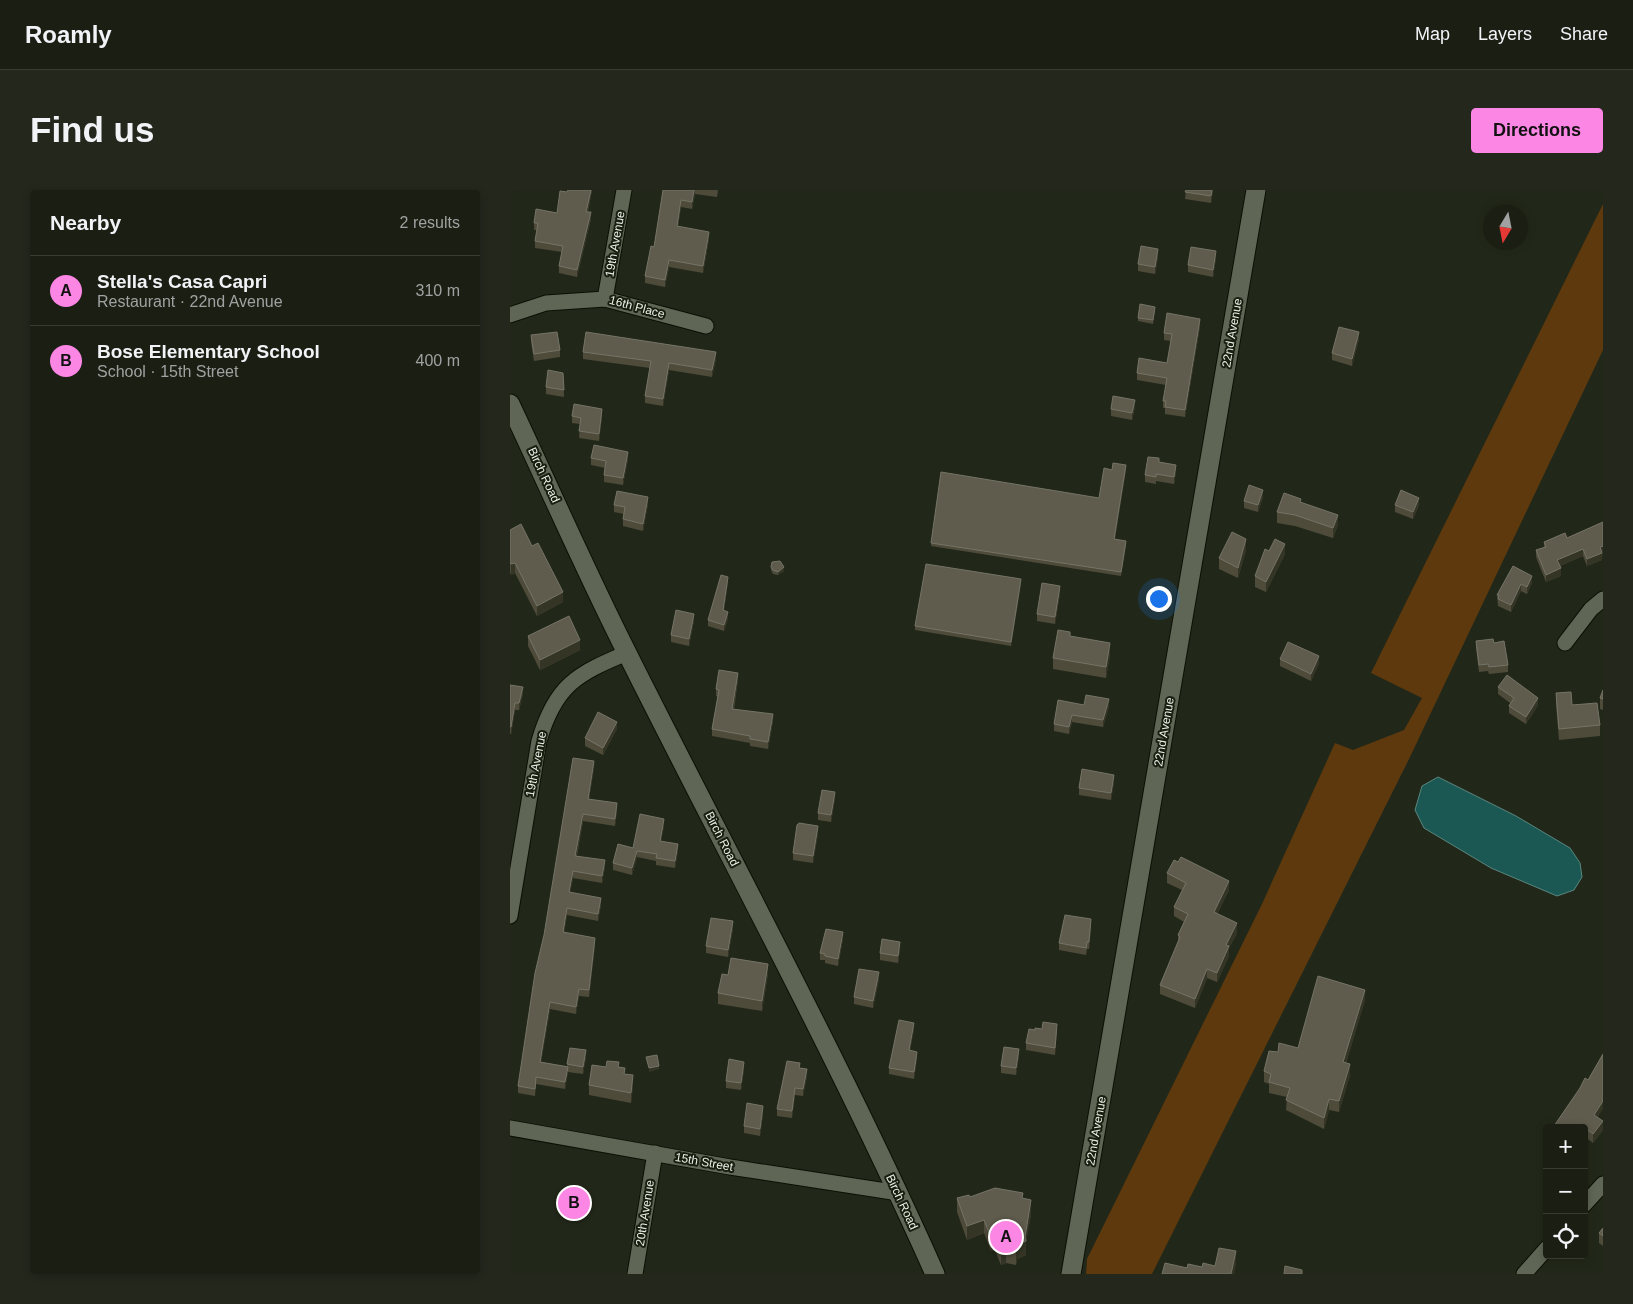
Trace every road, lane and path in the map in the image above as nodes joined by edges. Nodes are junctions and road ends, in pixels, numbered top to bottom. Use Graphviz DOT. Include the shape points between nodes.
graph roads {
  1 [pos="624,190"];
  2 [pos="1256,190"];
  3 [pos="605,298"];
  4 [pos="510,316"];
  5 [pos="706,326"];
  6 [pos="510,404"];
  7 [pos="1603,599"];
  8 [pos="1565,643"];
  9 [pos="627,653"];
  10 [pos="510,916"];
  11 [pos="510,1128"];
  12 [pos="655,1153"];
  13 [pos="1603,1184"];
  14 [pos="899,1193"];
  15 [pos="1588,1201"];
  16 [pos="1543,1253"];
  17 [pos="635,1274"];
  18 [pos="934,1274"];
  19 [pos="1071,1274"];
  20 [pos="1524,1274"];
  1 -- 3 [label="street, 19th Avenue"];
  2 -- 19 [label="street, 22nd Avenue"];
  3 -- 4 [label="street, 16th Place" via="546,303"];
  3 -- 5 [label="street, 16th Place"];
  6 -- 9 [label="street, Birch Road"];
  7 -- 8 [label="street" via="1591,609"];
  9 -- 10 [label="street, 19th Avenue" via="582,674 561,693 547,714 539,741"];
  9 -- 14 [label="street, Birch Road"];
  11 -- 12 [label="street, 15th Street"];
  12 -- 14 [label="street, 15th Street"];
  12 -- 17 [label="street, 20th Avenue"];
  13 -- 15 [label="street"];
  14 -- 18 [label="street, Birch Road"];
  16 -- 20 [label="street"];
}
